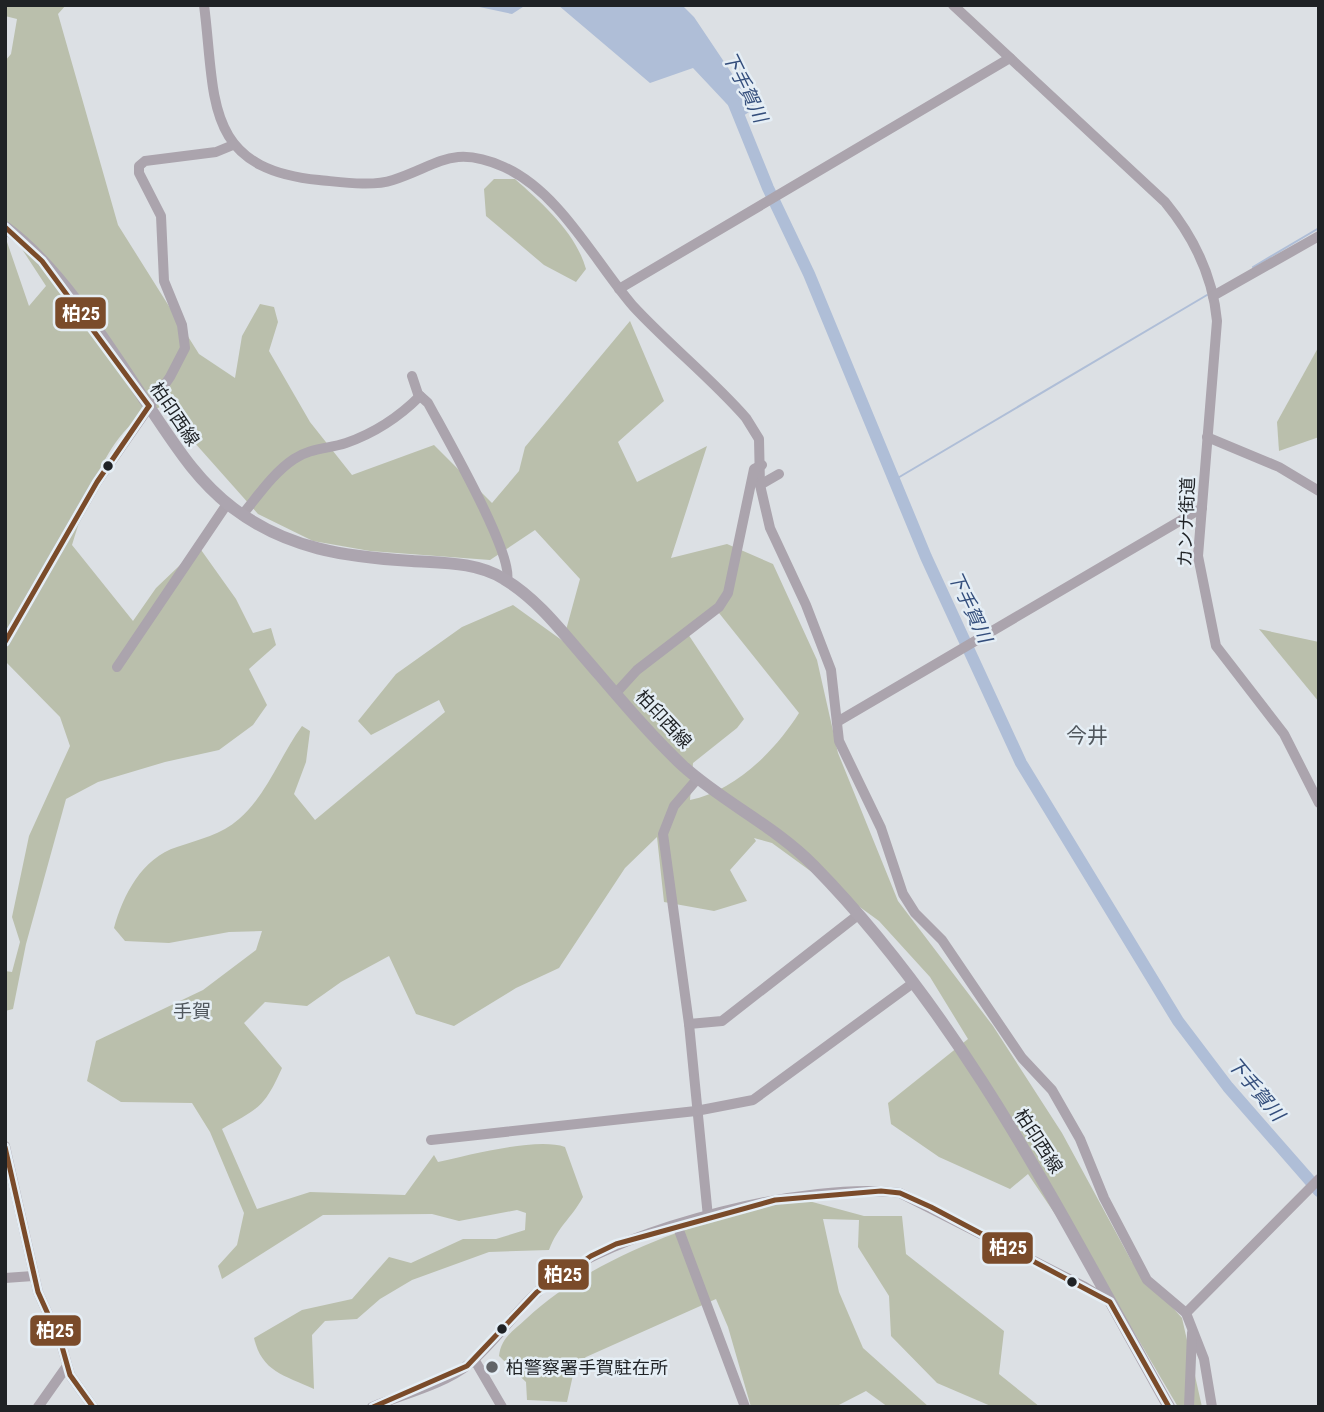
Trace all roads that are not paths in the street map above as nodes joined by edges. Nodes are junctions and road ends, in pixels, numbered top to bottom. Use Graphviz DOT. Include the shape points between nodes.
graph roads {
  1 [pos="204,5"];
  2 [pos="954,5"];
  3 [pos="1010,58"];
  4 [pos="233,145"];
  5 [pos="5,226"];
  6 [pos="1319,236"];
  7 [pos="619,289"];
  8 [pos="1213,293"];
  9 [pos="412,376"];
  10 [pos="419,396"];
  11 [pos="149,407"];
  12 [pos="1207,437"];
  13 [pos="762,465"];
  14 [pos="779,474"];
  15 [pos="760,485"];
  16 [pos="1319,491"];
  17 [pos="228,504"];
  18 [pos="1202,508"];
  19 [pos="242,515"];
  20 [pos="507,580"];
  21 [pos="5,642"];
  22 [pos="117,667"];
  23 [pos="616,693"];
  24 [pos="837,722"];
  25 [pos="698,778"];
  26 [pos="1319,803"];
  27 [pos="858,915"];
  28 [pos="913,983"];
  29 [pos="689,1024"];
  30 [pos="696,1111"];
  31 [pos="431,1140"];
  32 [pos="5,1146"];
  33 [pos="1317,1181"];
  34 [pos="708,1217"];
  35 [pos="677,1226"];
  36 [pos="33,1276"];
  37 [pos="5,1278"];
  38 [pos="1110,1302"];
  39 [pos="1186,1313"];
  40 [pos="1193,1330"];
  41 [pos="474,1359"];
  42 [pos="67,1366"];
  43 [pos="38,1407"];
  44 [pos="93,1407"];
  45 [pos="372,1407"];
  46 [pos="502,1407"];
  47 [pos="745,1407"];
  48 [pos="1169,1407"];
  49 [pos="1189,1407"];
  50 [pos="1212,1407"];
  1 -- 4 [label="street" via="220,120"];
  2 -- 3 [label="street, カンナ街道"];
  3 -- 7 [label="street"];
  3 -- 8 [label="street, カンナ街道" via="1165,202 1195,248"];
  4 -- 7 [label="street" via="246,157 282,174 326,181 391,181 453,157 505,167 575,227"];
  4 -- 11 [label="street" via="139,166 161,216 163,281 184,336 181,359"];
  5 -- 11 [label="main road, 柏印西線" via="49,270"];
  6 -- 8 [label="street"];
  7 -- 13 [label="street" via="746,418 759,439"];
  8 -- 12 [label="street, カンナ街道" via="1217,341"];
  9 -- 10 [label="street"];
  10 -- 19 [label="street" via="385,425 346,443 296,457"];
  10 -- 20 [label="street" via="428,403 496,535 509,568"];
  11 -- 17 [label="main road, 柏印西線" via="191,468"];
  11 -- 21 [label="street" via="97,482"];
  12 -- 16 [label="street" via="1279,467"];
  12 -- 18 [label="street, カンナ街道"];
  13 -- 15 [label="street"];
  13 -- 23 [label="street" via="754,469 728,593 719,607 637,670"];
  14 -- 15 [label="street"];
  15 -- 24 [label="street" via="770,528 828,658"];
  17 -- 19 [label="main road, 柏印西線"];
  17 -- 22 [label="street"];
  18 -- 24 [label="street"];
  18 -- 26 [label="street, カンナ街道" via="1199,567 1216,646 1284,734"];
  19 -- 20 [label="main road, 柏印西線" via="325,553 453,564 488,570"];
  20 -- 23 [label="main road, 柏印西線" via="548,616"];
  23 -- 25 [label="main road, 柏印西線"];
  24 -- 39 [label="street" via="839,741 881,828 903,894 942,940 1022,1058 1052,1090 1147,1280"];
  25 -- 27 [label="main road, 柏印西線" via="792,846"];
  25 -- 29 [label="street" via="674,806 663,834"];
  27 -- 28 [label="main road, 柏印西線"];
  27 -- 29 [label="street" via="722,1021"];
  28 -- 30 [label="street" via="753,1100"];
  28 -- 38 [label="main road, 柏印西線" via="1044,1180"];
  29 -- 30 [label="street"];
  30 -- 31 [label="street"];
  30 -- 34 [label="street"];
  32 -- 36 [label="street"];
  33 -- 39 [label="street"];
  34 -- 35 [label="street"];
  34 -- 38 [label="street" via="798,1196 900,1193"];
  35 -- 41 [label="street" via="616,1244 554,1278"];
  35 -- 47 [label="street"];
  36 -- 37 [label="street"];
  36 -- 42 [label="street"];
  38 -- 48 [label="main road, 柏印西線"];
  39 -- 40 [label="street"];
  40 -- 49 [label="street"];
  40 -- 50 [label="street" via="1204,1359"];
  41 -- 45 [label="street" via="457,1372"];
  41 -- 46 [label="street"];
  42 -- 43 [label="street"];
  42 -- 44 [label="street"];
}
